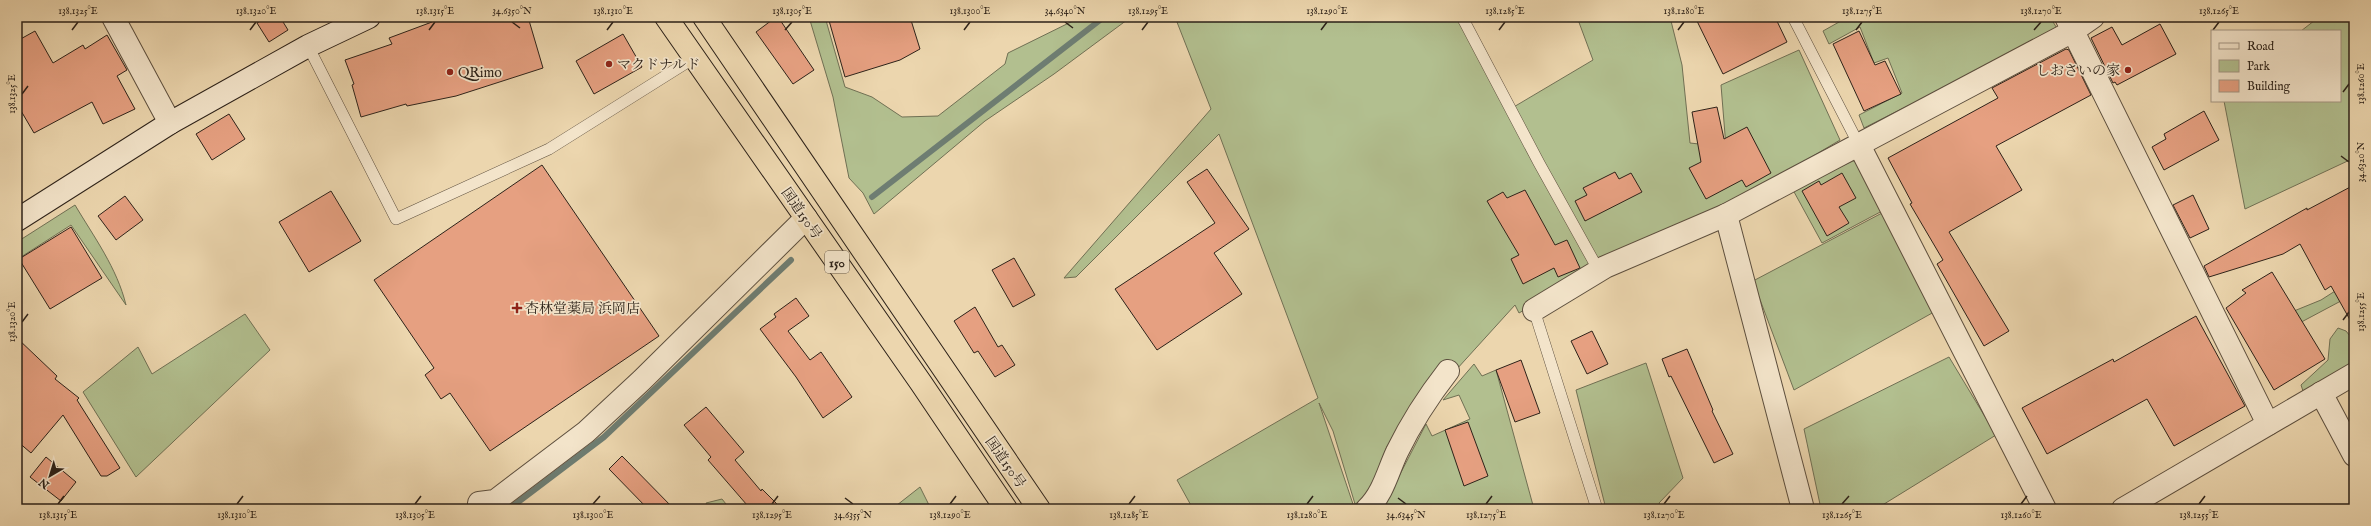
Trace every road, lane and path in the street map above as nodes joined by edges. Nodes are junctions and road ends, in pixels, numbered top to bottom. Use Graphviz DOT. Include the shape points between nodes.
graph roads {
  1 [pos="113,17"];
  2 [pos="369,17"];
  3 [pos="666,17"];
  4 [pos="1462,17"];
  5 [pos="1793,17"];
  6 [pos="2093,17"];
  7 [pos="712,20"];
  8 [pos="2070,24"];
  9 [pos="308,46"];
  10 [pos="694,58"];
  11 [pos="170,123"];
  12 [pos="1859,145"];
  13 [pos="1726,215"];
  14 [pos="806,218"];
  15 [pos="17,220"];
  16 [pos="1599,271"];
  17 [pos="1534,310"];
  18 [pos="1448,371"];
  19 [pos="2354,374"];
  20 [pos="2321,393"];
  21 [pos="2268,424"];
  22 [pos="2354,455"];
  23 [pos="479,503"];
  24 [pos="1006,509"];
  25 [pos="1039,509"];
  26 [pos="1367,509"];
  27 [pos="1597,509"];
  28 [pos="1802,509"];
  29 [pos="2045,509"];
  30 [pos="2123,509"];
  1 -- 11 [label="street"];
  2 -- 9 [label="street"];
  3 -- 10 [label="highway, 国道150号 / 150"];
  4 -- 16 [label="lane"];
  5 -- 12 [label="lane"];
  6 -- 8 [label="street"];
  7 -- 25 [label="highway, 国道150号 / 150" via="942,370"];
  8 -- 12 [label="street"];
  8 -- 21 [label="street"];
  9 -- 10 [label="lane" via="396,219 549,149"];
  9 -- 11 [label="street"];
  10 -- 14 [label="highway, 国道150号 / 150"];
  11 -- 15 [label="street"];
  12 -- 13 [label="street"];
  12 -- 29 [label="street"];
  13 -- 16 [label="street"];
  13 -- 28 [label="street"];
  14 -- 23 [label="street" via="586,432 495,501"];
  14 -- 24 [label="highway, 国道150号 / 150"];
  16 -- 17 [label="street"];
  17 -- 27 [label="lane"];
  18 -- 26 [label="street" via="1421,406 1381,491"];
  19 -- 20 [label="street"];
  20 -- 21 [label="street"];
  20 -- 22 [label="street"];
  21 -- 30 [label="street"];
}
